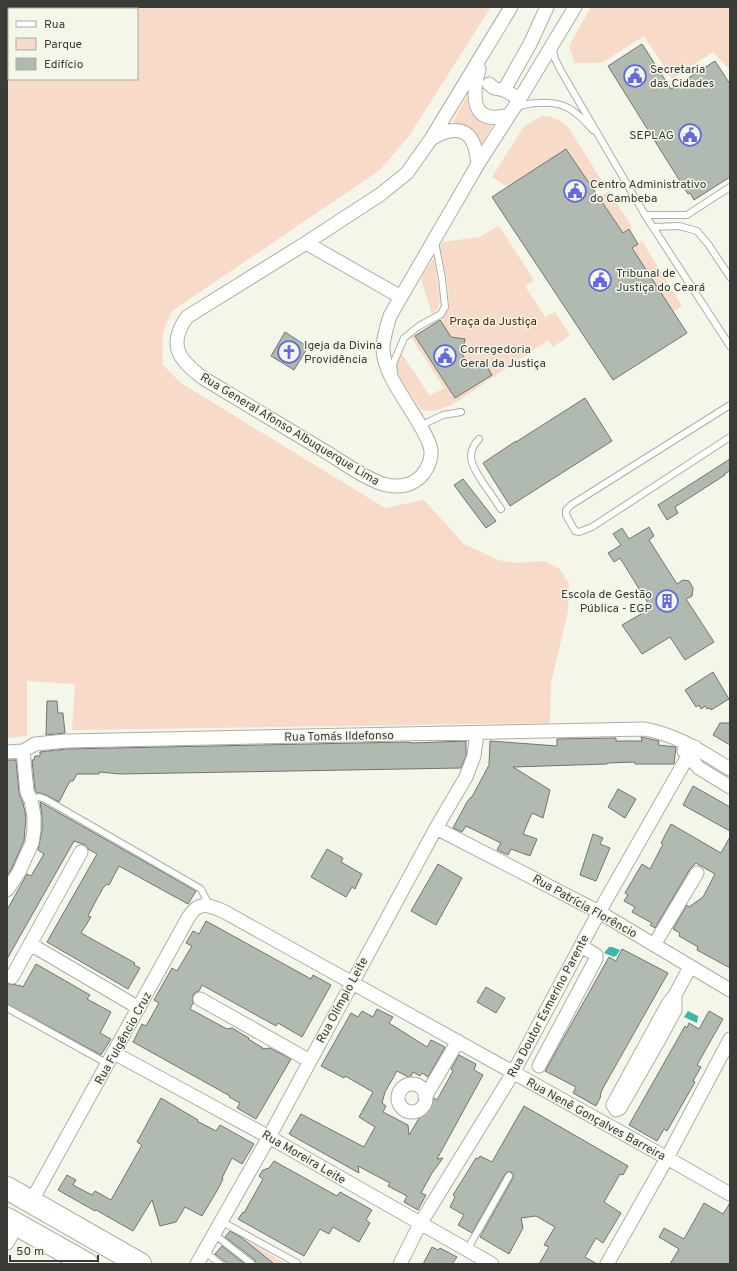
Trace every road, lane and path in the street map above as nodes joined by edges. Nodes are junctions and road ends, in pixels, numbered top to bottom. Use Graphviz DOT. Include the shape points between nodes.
graph roads {
  1 [pos="512,7"];
  2 [pos="547,7"];
  3 [pos="574,7"];
  4 [pos="552,46"];
  5 [pos="483,54"];
  6 [pos="489,84"];
  7 [pos="510,113"];
  8 [pos="431,139"];
  9 [pos="602,140"];
  10 [pos="478,164"];
  11 [pos="730,187"];
  12 [pos="645,215"];
  13 [pos="653,227"];
  14 [pos="434,239"];
  15 [pos="306,243"];
  16 [pos="730,277"];
  17 [pos="401,297"];
  18 [pos="730,333"];
  19 [pos="724,337"];
  20 [pos="730,346"];
  21 [pos="395,382"];
  22 [pos="730,405"];
  23 [pos="461,412"];
  24 [pos="422,425"];
  25 [pos="730,437"];
  26 [pos="479,439"];
  27 [pos="501,509"];
  28 [pos="477,733"];
  29 [pos="23,751"];
  30 [pos="692,751"];
  31 [pos="7,752"];
  32 [pos="730,769"];
  33 [pos="730,788"];
  34 [pos="31,800"];
  35 [pos="436,828"];
  36 [pos="81,852"];
  37 [pos="697,873"];
  38 [pos="7,890"];
  39 [pos="209,905"];
  40 [pos="599,912"];
  41 [pos="30,944"];
  42 [pos="654,945"];
  43 [pos="581,946"];
  44 [pos="690,967"];
  45 [pos="12,976"];
  46 [pos="352,983"];
  47 [pos="730,990"];
  48 [pos="200,998"];
  49 [pos="7,1008"];
  50 [pos="139,1008"];
  51 [pos="730,1039"];
  52 [pos="458,1041"];
  53 [pos="111,1058"];
  54 [pos="310,1061"];
  55 [pos="539,1066"];
  56 [pos="513,1073"];
  57 [pos="626,1090"];
  58 [pos="425,1097"];
  59 [pos="269,1137"];
  60 [pos="667,1158"];
  61 [pos="509,1176"];
  62 [pos="7,1188"];
  63 [pos="730,1194"];
  64 [pos="31,1202"];
  65 [pos="420,1224"];
  66 [pos="228,1225"];
  67 [pos="10,1229"];
  68 [pos="214,1234"];
  69 [pos="467,1250"];
  70 [pos="204,1251"];
  71 [pos="297,1263"];
  72 [pos="87,1264"];
  73 [pos="140,1264"];
  74 [pos="197,1264"];
  75 [pos="220,1264"];
  76 [pos="252,1264"];
  77 [pos="400,1264"];
  78 [pos="492,1264"];
  79 [pos="606,1264"];
  1 -- 5 [label="street, Rua General Afonso Albuquerque Lima"];
  2 -- 6 [label="street" via="508,93"];
  3 -- 4 [label="street, Rua General Afonso Albuquerque Lima"];
  4 -- 7 [label="street, Rua General Afonso Albuquerque Lima"];
  4 -- 9 [label="lane" via="561,71"];
  5 -- 7 [label="street" via="474,86 476,107 481,113 498,118"];
  5 -- 8 [label="street, Rua General Afonso Albuquerque Lima"];
  7 -- 9 [label="lane" via="522,105 555,102 581,117"];
  7 -- 10 [label="street, Rua General Afonso Albuquerque Lima"];
  8 -- 10 [label="street" via="447,131 464,132 475,144"];
  8 -- 15 [label="street, Rua General Afonso Albuquerque Lima" via="407,173 381,194"];
  9 -- 12 [label="lane"];
  10 -- 14 [label="street, Rua General Afonso Albuquerque Lima"];
  11 -- 12 [label="lane" via="687,215"];
  12 -- 13 [label="lane"];
  13 -- 16 [label="lane" via="679,226 697,231"];
  13 -- 19 [label="lane"];
  14 -- 17 [label="street, Rua General Afonso Albuquerque Lima"];
  14 -- 21 [label="lane" via="445,306 440,314 404,338 393,364"];
  15 -- 17 [label="street"];
  15 -- 24 [label="street, Rua General Afonso Albuquerque Lima" via="187,316 176,340 181,358 203,378 358,471 386,485 409,484 428,468 431,447"];
  17 -- 21 [label="street, Rua General Afonso Albuquerque Lima" via="390,316 383,347 386,364"];
  18 -- 19 [label="lane"];
  19 -- 20 [label="lane"];
  21 -- 24 [label="street, Rua General Afonso Albuquerque Lima"];
  22 -- 25 [label="lane" via="572,505 566,510 566,515 575,531 592,527"];
  23 -- 24 [label="lane" via="443,415"];
  26 -- 27 [label="lane" via="472,449 471,462"];
  28 -- 29 [label="street, Rua Tomás Ildefonso" via="66,741 34,744"];
  28 -- 30 [label="street, Rua Tomás Ildefonso" via="645,729 668,734"];
  28 -- 35 [label="street, Rua Olímpio Leite" via="474,756 466,777"];
  29 -- 31 [label="street, Rua Tomás Ildefonso"];
  29 -- 34 [label="street" via="26,792"];
  30 -- 32 [label="street, Rua Tomás Ildefonso"];
  30 -- 33 [label="street, Rua Tomás Ildefonso" via="699,768"];
  30 -- 40 [label="street, Rua Doutor Esmerino Parente"];
  34 -- 38 [label="street" via="34,816 32,842 19,872"];
  34 -- 39 [label="lane" via="38,797 45,799 153,860 201,889"];
  35 -- 40 [label="street, Rua Patrícia Florêncio"];
  35 -- 46 [label="street, Rua Olímpio Leite"];
  36 -- 41 [label="street"];
  37 -- 42 [label="street"];
  39 -- 46 [label="street, Rua Nenê Gonçalves Barreira"];
  39 -- 50 [label="street, Rua Fulgêncio Cruz" via="192,910"];
  40 -- 42 [label="street, Rua Patrícia Florêncio"];
  40 -- 43 [label="street, Rua Doutor Esmerino Parente"];
  41 -- 45 [label="street"];
  41 -- 50 [label="street"];
  42 -- 44 [label="street, Rua Patrícia Florêncio"];
  43 -- 55 [label="street" via="596,955 596,959"];
  43 -- 56 [label="street, Rua Doutor Esmerino Parente"];
  44 -- 47 [label="street, Rua Patrícia Florêncio"];
  44 -- 57 [label="street" via="668,1004 656,1036"];
  46 -- 52 [label="street, Rua Nenê Gonçalves Barreira"];
  46 -- 54 [label="street, Rua Olímpio Leite"];
  48 -- 54 [label="street"];
  49 -- 53 [label="lane"];
  50 -- 53 [label="street, Rua Fulgêncio Cruz"];
  51 -- 60 [label="street"];
  52 -- 56 [label="street, Rua Nenê Gonçalves Barreira"];
  52 -- 58 [label="street"];
  53 -- 59 [label="street, Rua Moreira Leite"];
  53 -- 64 [label="street, Rua Fulgêncio Cruz"];
  54 -- 59 [label="street, Rua Olímpio Leite"];
  56 -- 60 [label="street, Rua Nenê Gonçalves Barreira"];
  56 -- 65 [label="street, Rua Doutor Esmerino Parente"];
  59 -- 65 [label="street, Rua Moreira Leite"];
  59 -- 68 [label="street, Rua Olímpio Leite"];
  60 -- 63 [label="street, Rua Nenê Gonçalves Barreira"];
  60 -- 79 [label="street"];
  61 -- 69 [label="lane"];
  62 -- 64 [label="highway"];
  64 -- 73 [label="highway"];
  65 -- 69 [label="street, Rua Moreira Leite"];
  65 -- 77 [label="street, Rua Doutor Esmerino Parente"];
  66 -- 71 [label="lane"];
  67 -- 72 [label="highway"];
  68 -- 70 [label="street, Rua Olímpio Leite"];
  68 -- 76 [label="lane"];
  69 -- 78 [label="street, Rua Moreira Leite"];
  70 -- 74 [label="street, Rua Olímpio Leite"];
  70 -- 75 [label="lane"];
}
